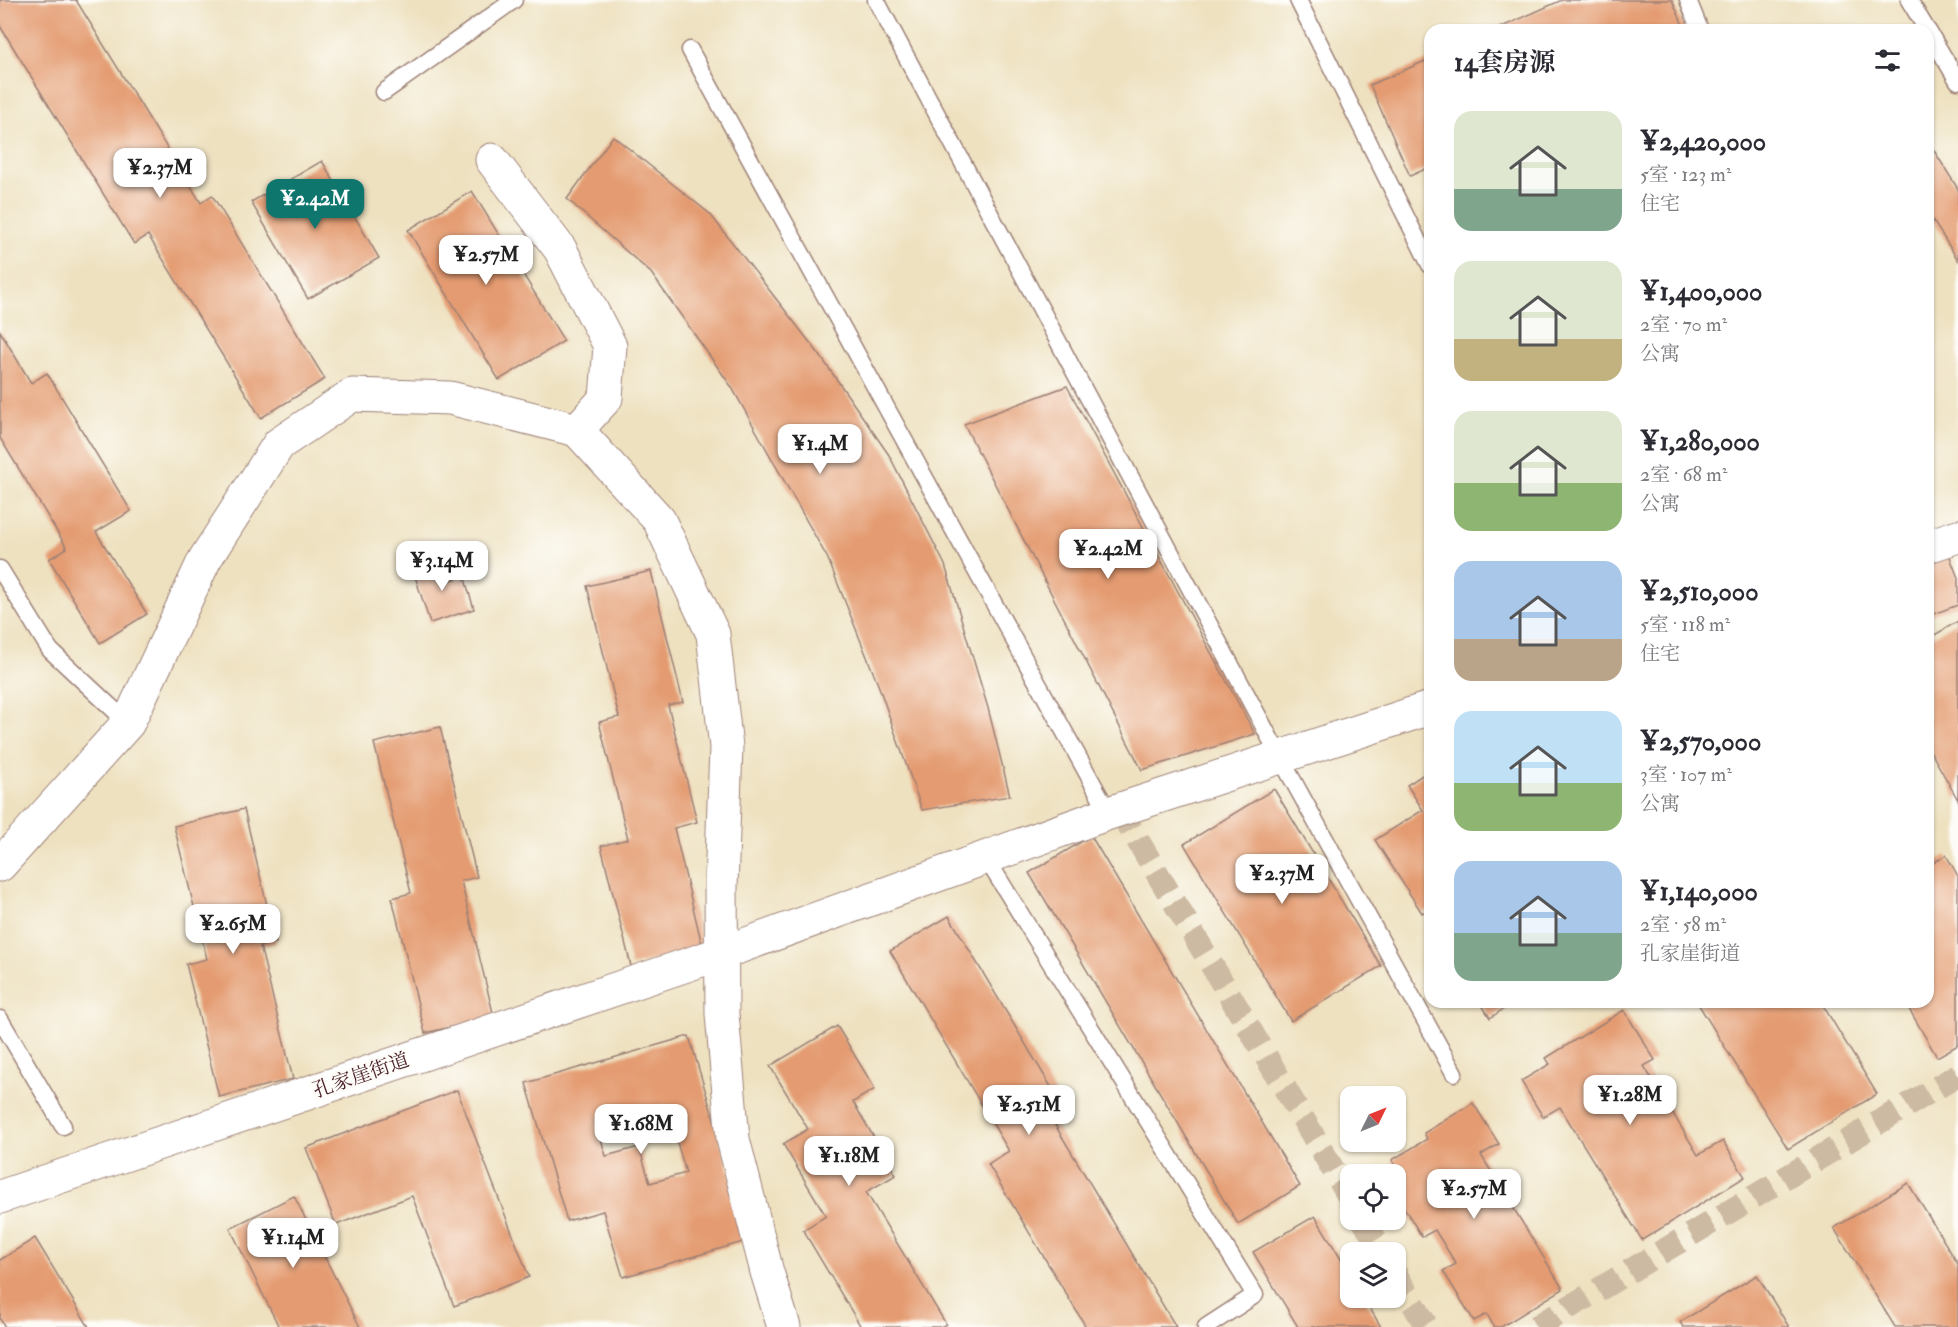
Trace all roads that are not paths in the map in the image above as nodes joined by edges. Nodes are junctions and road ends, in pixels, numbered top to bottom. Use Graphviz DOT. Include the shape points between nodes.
graph roads {
  1 [pos="514,0"];
  2 [pos="876,0"];
  3 [pos="1298,0"];
  4 [pos="1688,0"];
  5 [pos="1909,0"];
  6 [pos="1698,24"];
  7 [pos="1923,24"];
  8 [pos="1934,42"];
  9 [pos="690,50"];
  10 [pos="1958,81"];
  11 [pos="384,92"];
  12 [pos="492,160"];
  13 [pos="1424,253"];
  14 [pos="577,430"];
  15 [pos="1958,536"];
  16 [pos="1934,544"];
  17 [pos="0,569"];
  18 [pos="1424,710"];
  19 [pos="128,723"];
  20 [pos="1280,757"];
  21 [pos="1109,813"];
  22 [pos="986,858"];
  23 [pos="0,865"];
  24 [pos="722,953"];
  25 [pos="0,1019"];
  26 [pos="1454,1073"];
  27 [pos="63,1126"];
  28 [pos="0,1197"];
  29 [pos="784,1327"];
  30 [pos="1206,1327"];
  1 -- 11 [label="lane"];
  2 -- 20 [label="lane"];
  3 -- 13 [label="lane"];
  4 -- 6 [label="lane"];
  5 -- 7 [label="lane"];
  8 -- 10 [label="lane"];
  9 -- 21 [label="lane"];
  12 -- 14 [label="street" via="561,249 610,346 606,398"];
  14 -- 19 [label="street" via="450,398 352,395 279,444 205,559"];
  14 -- 24 [label="street" via="659,520 713,634 726,747"];
  15 -- 16 [label="street"];
  17 -- 19 [label="lane" via="50,650"];
  18 -- 20 [label="street, 孔家崖街道"];
  19 -- 23 [label="street"];
  20 -- 21 [label="street, 孔家崖街道"];
  20 -- 26 [label="lane"];
  21 -- 22 [label="street, 孔家崖街道"];
  22 -- 24 [label="street, 孔家崖街道"];
  22 -- 30 [label="lane" via="1255,1295"];
  24 -- 28 [label="street, 孔家崖街道"];
  24 -- 29 [label="street" via="722,1014 733,1139"];
  25 -- 27 [label="lane"];
}
